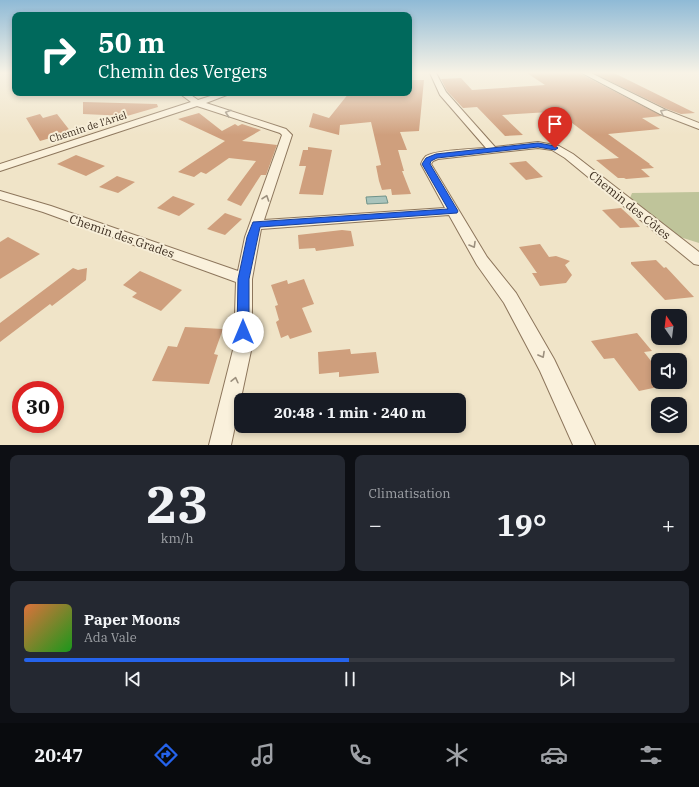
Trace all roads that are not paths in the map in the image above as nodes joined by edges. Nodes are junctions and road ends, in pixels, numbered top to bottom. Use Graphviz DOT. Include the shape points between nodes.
graph roads {
  1 [pos="444,94"];
  2 [pos="628,94"];
  3 [pos="187,96"];
  4 [pos="218,96"];
  5 [pos="196,103"];
  6 [pos="699,126"];
  7 [pos="493,150"];
  8 [pos="0,168"];
  9 [pos="0,195"];
  10 [pos="454,211"];
  11 [pos="256,225"];
  12 [pos="699,260"];
  13 [pos="244,279"];
  14 [pos="220,445"];
  15 [pos="584,445"];
  1 -- 7 [label="street"];
  6 -- 2 [label="street, one-way" via="663,112"];
  3 -- 5 [label="street"];
  4 -- 5 [label="street, Chemin de l'Ariel"];
  5 -- 8 [label="street, Chemin de l'Ariel"];
  11 -- 5 [label="street, one-way" via="288,135 283,131"];
  7 -- 10 [label="street, Chemin des Côtes" via="429,159 426,164"];
  7 -- 12 [label="street, Chemin des Côtes" via="538,145 555,148 569,156"];
  9 -- 13 [label="street, Chemin des Grades"];
  10 -- 11 [label="street"];
  10 -- 15 [label="street, one-way" via="482,261 510,298 543,358"];
  11 -- 13 [label="street"];
  14 -- 13 [label="street, one-way" via="243,346"];
}
